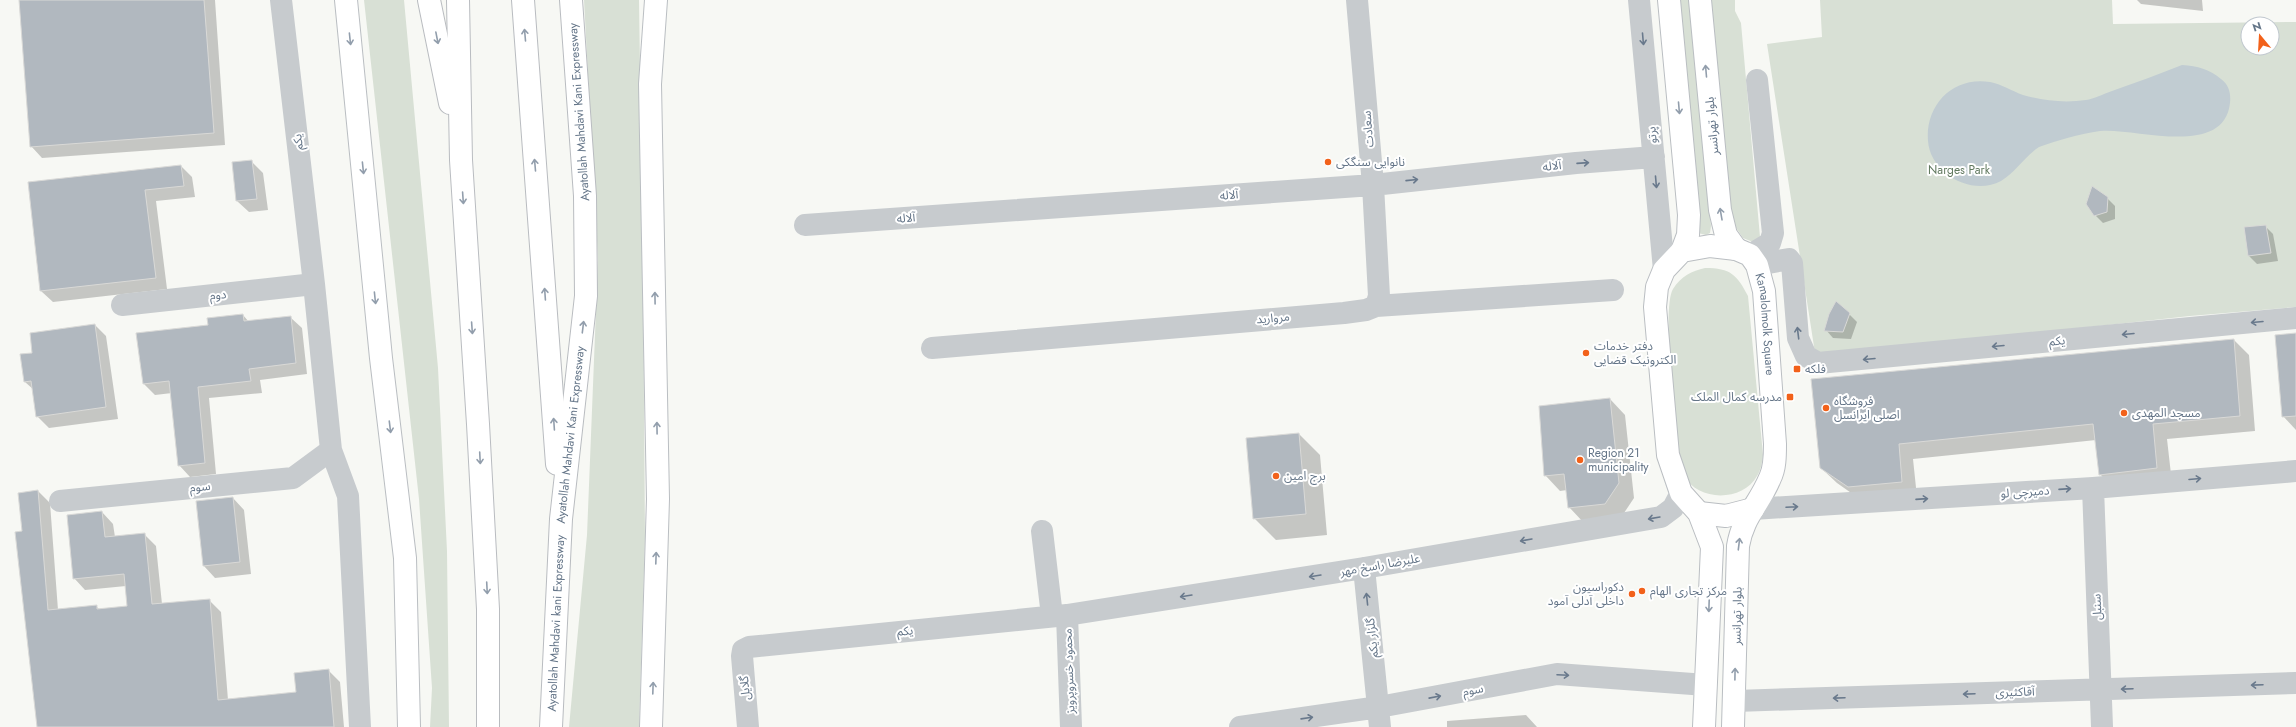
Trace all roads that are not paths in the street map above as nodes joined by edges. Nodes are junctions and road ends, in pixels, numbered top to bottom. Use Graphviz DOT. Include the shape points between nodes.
graph roads {
  1 [pos="281,0"];
  2 [pos="346,0"];
  3 [pos="430,0"];
  4 [pos="458,0"];
  5 [pos="523,0"];
  6 [pos="572,0"];
  7 [pos="656,0"];
  8 [pos="1357,0"];
  9 [pos="1639,0"];
  10 [pos="1669,0"];
  11 [pos="1700,0"];
  12 [pos="1757,80"];
  13 [pos="1654,157"];
  14 [pos="461,160"];
  15 [pos="1373,185"];
  16 [pos="805,225"];
  17 [pos="1682,251"];
  18 [pos="1748,256"];
  19 [pos="1664,270"];
  20 [pos="314,284"];
  21 [pos="1613,290"];
  22 [pos="122,306"];
  23 [pos="1376,306"];
  24 [pos="2296,318"];
  25 [pos="932,348"];
  26 [pos="331,450"];
  27 [pos="2296,471"];
  28 [pos="2093,488"];
  29 [pos="1681,493"];
  30 [pos="60,501"];
  31 [pos="1753,509"];
  32 [pos="1699,513"];
  33 [pos="561,519"];
  34 [pos="1042,531"];
  35 [pos="1364,568"];
  36 [pos="1059,616"];
  37 [pos="743,650"];
  38 [pos="2296,684"];
  39 [pos="1706,685"];
  40 [pos="2100,690"];
  41 [pos="1735,701"];
  42 [pos="1379,717"];
  43 [pos="360,727"];
  44 [pos="409,727"];
  45 [pos="488,727"];
  46 [pos="551,727"];
  47 [pos="651,727"];
  48 [pos="748,727"];
  49 [pos="1071,727"];
  50 [pos="1240,727"];
  51 [pos="1704,727"];
  52 [pos="1733,727"];
  53 [pos="2102,727"];
  1 -- 20 [label="street, یکم"];
  2 -- 44 [label="main road, one-way" via="381,358 405,558"];
  3 -- 14 [label="main road, one-way"];
  4 -- 14 [label="main road"];
  33 -- 5 [label="main road, Ayatollah Mahdavi Kani Expressway, one-way"];
  33 -- 6 [label="main road, Ayatollah Mahdavi Kani Expressway, one-way" via="586,296 585,196"];
  47 -- 7 [label="main road, one-way" via="658,499 650,84"];
  8 -- 15 [label="street, سعادت"];
  9 -- 13 [label="street, پرتو, one-way"];
  10 -- 17 [label="main road, one-way" via="1689,214 1688,235"];
  18 -- 11 [label="main road, بلوار تهرانسر, one-way" via="1726,235 1720,210"];
  12 -- 18 [label="street" via="1773,233 1770,243"];
  15 -- 13 [label="street, آلاله, one-way"];
  13 -- 19 [label="street, پرتو, one-way"];
  14 -- 45 [label="main road, one-way" via="488,609"];
  15 -- 16 [label="street, آلاله"];
  15 -- 23 [label="street, سعادت" via="1379,296"];
  17 -- 18 [label="main road" via="1710,246"];
  17 -- 19 [label="main road"];
  24 -- 18 [label="street, یکم, one-way" via="1818,363 1806,356 1798,338 1792,263 1788,259"];
  18 -- 31 [label="main road, Kamalolmolk Square" via="1763,280 1775,444 1774,465 1770,478"];
  19 -- 29 [label="main road" via="1657,287 1655,307 1657,345 1668,455"];
  20 -- 22 [label="street, دوم"];
  20 -- 26 [label="street"];
  21 -- 23 [label="street, مروارید"];
  23 -- 25 [label="street, مروارید" via="1344,313"];
  26 -- 30 [label="street, سوم" via="293,478"];
  26 -- 43 [label="street" via="348,496"];
  28 -- 27 [label="street, دمیرچی لو, one-way"];
  31 -- 28 [label="street, دمیرچی لو, one-way"];
  28 -- 40 [label="street, سنبل"];
  29 -- 32 [label="main road"];
  29 -- 35 [label="street, علیرضا راسخ مهر, one-way" via="1673,508 1661,517"];
  31 -- 32 [label="main road" via="1726,516"];
  41 -- 31 [label="main road, بلوار تهرانسر, one-way" via="1738,546 1744,523"];
  32 -- 39 [label="main road, one-way" via="1712,547"];
  33 -- 46 [label="main road, Ayatollah Mahdavi kani Expressway"];
  34 -- 36 [label="street, محمود خسروپرویز"];
  35 -- 36 [label="street, علیرضا راسخ مهر, one-way"];
  42 -- 35 [label="street, گلزار یکم, one-way"];
  36 -- 37 [label="street, یکم" via="748,647"];
  36 -- 49 [label="street, محمود خسروپرویز"];
  37 -- 48 [label="street, گلایل"];
  38 -- 40 [label="street, آقاکثیری, one-way"];
  42 -- 39 [label="street, سوم, one-way" via="1557,674"];
  39 -- 51 [label="main road"];
  40 -- 41 [label="street, آقاکثیری, one-way"];
  40 -- 53 [label="street, سنبل"];
  41 -- 52 [label="main road, بلوار تهرانسر"];
  50 -- 42 [label="street, سوم, one-way"];
}
